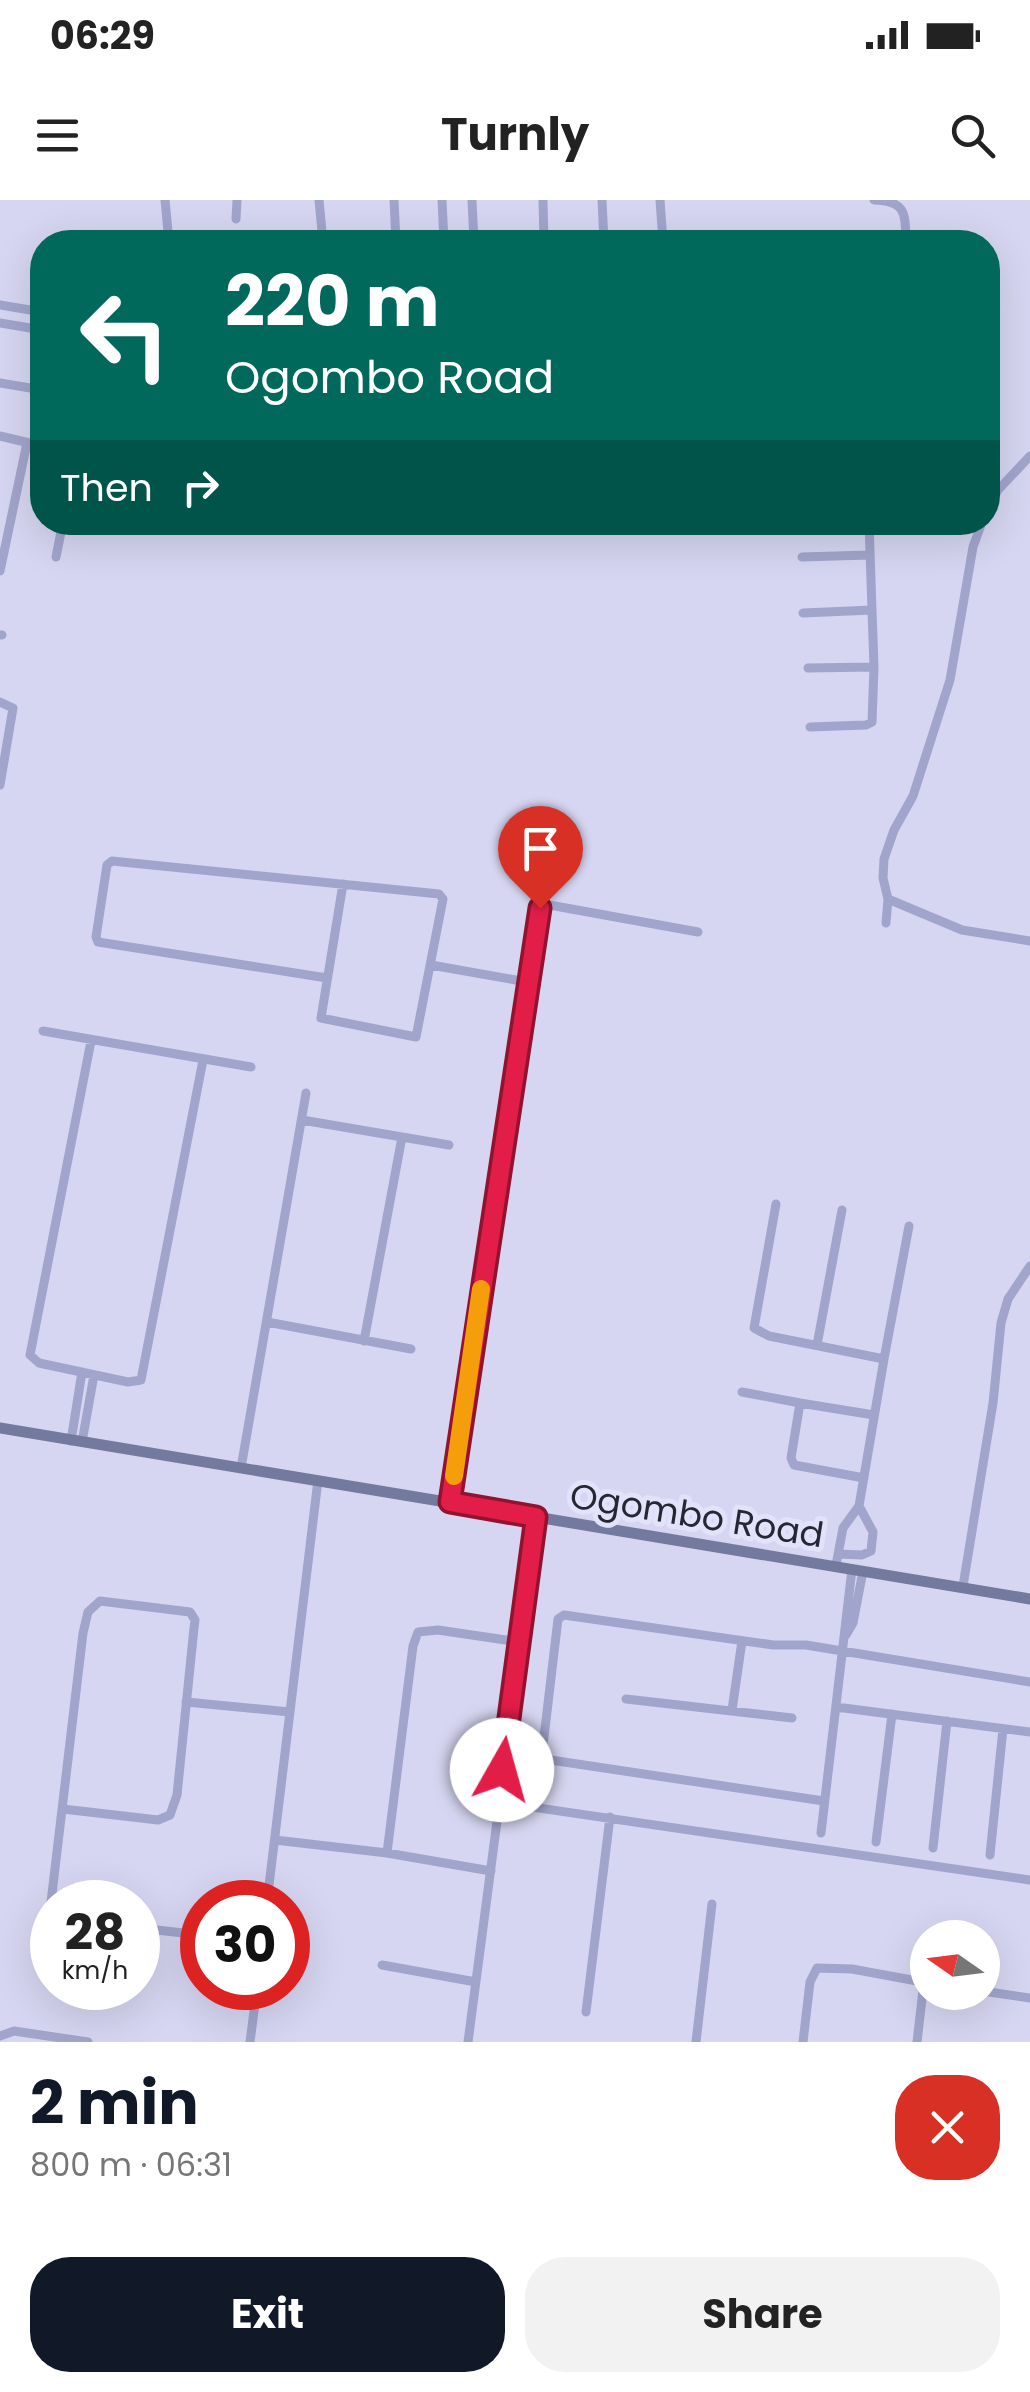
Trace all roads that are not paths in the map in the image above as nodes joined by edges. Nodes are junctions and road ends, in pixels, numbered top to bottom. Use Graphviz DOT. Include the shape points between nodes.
graph roads {
  1 [pos="165,200"];
  2 [pos="237,200"];
  3 [pos="319,200"];
  4 [pos="394,200"];
  5 [pos="442,200"];
  6 [pos="472,200"];
  7 [pos="543,200"];
  8 [pos="602,200"];
  9 [pos="660,200"];
  10 [pos="874,200"];
  11 [pos="236,218"];
  12 [pos="168,230"];
  13 [pos="321,230"];
  14 [pos="395,230"];
  15 [pos="443,230"];
  16 [pos="473,230"];
  17 [pos="544,230"];
  18 [pos="603,230"];
  19 [pos="662,230"];
  20 [pos="905,230"];
  21 [pos="0,304"];
  22 [pos="30,310"];
  23 [pos="0,323"];
  24 [pos="30,328"];
  25 [pos="0,383"];
  26 [pos="30,388"];
  27 [pos="0,436"];
  28 [pos="26,443"];
  29 [pos="30,444"];
  30 [pos="1030,456"];
  31 [pos="1000,488"];
  32 [pos="60,535"];
  33 [pos="869,535"];
  34 [pos="977,535"];
  35 [pos="869,555"];
  36 [pos="56,557"];
  37 [pos="802,558"];
  38 [pos="0,571"];
  39 [pos="872,610"];
  40 [pos="802,613"];
  41 [pos="874,667"];
  42 [pos="808,668"];
  43 [pos="0,702"];
  44 [pos="810,727"];
  45 [pos="0,784"];
  46 [pos="343,884"];
  47 [pos="888,899"];
  48 [pos="886,924"];
  49 [pos="698,932"];
  50 [pos="1030,941"];
  51 [pos="431,965"];
  52 [pos="326,978"];
  53 [pos="527,982"];
  54 [pos="43,1031"];
  55 [pos="91,1041"];
  56 [pos="203,1060"];
  57 [pos="252,1067"];
  58 [pos="306,1093"];
  59 [pos="302,1120"];
  60 [pos="402,1137"];
  61 [pos="449,1145"];
  62 [pos="776,1204"];
  63 [pos="842,1210"];
  64 [pos="909,1226"];
  65 [pos="1030,1266"];
  66 [pos="267,1322"];
  67 [pos="364,1341"];
  68 [pos="817,1346"];
  69 [pos="410,1349"];
  70 [pos="884,1359"];
  71 [pos="82,1372"];
  72 [pos="94,1375"];
  73 [pos="742,1392"];
  74 [pos="800,1402"];
  75 [pos="874,1416"];
  76 [pos="0,1428"];
  77 [pos="76,1442"];
  78 [pos="242,1468"];
  79 [pos="864,1478"];
  80 [pos="318,1480"];
  81 [pos="450,1502"];
  82 [pos="859,1506"];
  83 [pos="536,1517"];
  84 [pos="837,1560"];
  85 [pos="857,1570"];
  86 [pos="963,1586"];
  87 [pos="1030,1599"];
  88 [pos="742,1641"];
  89 [pos="519,1642"];
  90 [pos="844,1651"];
  91 [pos="1030,1682"];
  92 [pos="626,1699"];
  93 [pos="186,1702"];
  94 [pos="836,1707"];
  95 [pos="732,1710"];
  96 [pos="290,1712"];
  97 [pos="892,1714"];
  98 [pos="792,1718"];
  99 [pos="947,1722"];
  100 [pos="1002,1728"];
  101 [pos="1030,1732"];
  102 [pos="824,1801"];
  103 [pos="498,1802"];
  104 [pos="63,1809"];
  105 [pos="610,1817"];
  106 [pos="821,1832"];
  107 [pos="275,1840"];
  108 [pos="876,1842"];
  109 [pos="933,1848"];
  110 [pos="387,1853"];
  111 [pos="990,1855"];
  112 [pos="490,1871"];
  113 [pos="55,1880"];
  114 [pos="270,1880"];
  115 [pos="1030,1880"];
  116 [pos="712,1904"];
  117 [pos="382,1965"];
  118 [pos="910,1979"];
  119 [pos="476,1982"];
  120 [pos="1000,1994"];
  121 [pos="1030,1998"];
  122 [pos="254,2010"];
  123 [pos="921,2010"];
  124 [pos="586,2012"];
  125 [pos="0,2036"];
  126 [pos="88,2042"];
  127 [pos="250,2042"];
  128 [pos="468,2042"];
  129 [pos="696,2042"];
  130 [pos="803,2042"];
  131 [pos="916,2042"];
  1 -- 12 [label="street"];
  2 -- 11 [label="street"];
  3 -- 13 [label="street"];
  4 -- 14 [label="street"];
  5 -- 15 [label="street"];
  6 -- 16 [label="street"];
  7 -- 17 [label="street"];
  8 -- 18 [label="street"];
  9 -- 19 [label="street"];
  10 -- 20 [label="street" via="900,207"];
  21 -- 22 [label="street"];
  23 -- 24 [label="street"];
  25 -- 26 [label="street"];
  27 -- 28 [label="street"];
  28 -- 29 [label="street"];
  28 -- 38 [label="street"];
  30 -- 31 [label="street"];
  32 -- 36 [label="street"];
  33 -- 35 [label="street"];
  34 -- 47 [label="street" via="950,680 913,796 887,845 882,878"];
  35 -- 37 [label="street"];
  35 -- 39 [label="street"];
  39 -- 40 [label="street"];
  39 -- 41 [label="street"];
  41 -- 42 [label="street"];
  41 -- 44 [label="street" via="872,722"];
  43 -- 45 [label="street" via="13,708"];
  46 -- 51 [label="street" via="442,896"];
  46 -- 52 [label="street"];
  46 -- 52 [label="street" via="112,860 107,866 98,942"];
  47 -- 48 [label="street"];
  47 -- 50 [label="street" via="962,930"];
  49 -- 53 [label="street" via="542,906"];
  51 -- 52 [label="street" via="414,1037 322,1018"];
  51 -- 53 [label="street"];
  53 -- 81 [label="street"];
  54 -- 55 [label="street"];
  55 -- 56 [label="street"];
  55 -- 71 [label="street" via="30,1355 39,1364"];
  56 -- 57 [label="street"];
  56 -- 72 [label="street" via="142,1380"];
  58 -- 59 [label="street"];
  59 -- 60 [label="street"];
  59 -- 66 [label="street"];
  60 -- 61 [label="street"];
  60 -- 67 [label="street"];
  62 -- 68 [label="street" via="754,1328"];
  63 -- 68 [label="street"];
  64 -- 70 [label="street"];
  65 -- 86 [label="street" via="1008,1298 1001,1323"];
  66 -- 67 [label="street"];
  66 -- 78 [label="street"];
  67 -- 69 [label="street"];
  68 -- 70 [label="street"];
  70 -- 75 [label="street"];
  71 -- 72 [label="street"];
  71 -- 77 [label="street"];
  72 -- 77 [label="street"];
  73 -- 74 [label="street"];
  74 -- 75 [label="street"];
  74 -- 79 [label="street" via="794,1465"];
  75 -- 79 [label="street"];
  76 -- 77 [label="main road, Ogombo Road"];
  77 -- 78 [label="main road, Ogombo Road"];
  78 -- 80 [label="main road, Ogombo Road"];
  79 -- 82 [label="street"];
  80 -- 81 [label="main road, Ogombo Road"];
  80 -- 96 [label="street"];
  81 -- 83 [label="main road, Ogombo Road"];
  82 -- 84 [label="street" via="843,1528"];
  82 -- 84 [label="street" via="872,1532 871,1550"];
  83 -- 84 [label="main road, Ogombo Road"];
  83 -- 89 [label="street"];
  84 -- 85 [label="main road, Ogombo Road"];
  85 -- 86 [label="main road, Ogombo Road"];
  85 -- 90 [label="street"];
  86 -- 87 [label="main road, Ogombo Road"];
  88 -- 90 [label="street"];
  88 -- 95 [label="street"];
  88 -- 102 [label="street" via="561,1616 542,1756"];
  89 -- 103 [label="street"];
  89 -- 110 [label="street" via="418,1632"];
  90 -- 91 [label="street"];
  90 -- 94 [label="street"];
  92 -- 95 [label="street"];
  93 -- 96 [label="street"];
  93 -- 104 [label="street" via="170,1815 158,1820"];
  93 -- 104 [label="street" via="193,1615 94,1603 83,1633"];
  94 -- 97 [label="street"];
  94 -- 102 [label="street"];
  95 -- 98 [label="street"];
  96 -- 107 [label="street"];
  97 -- 99 [label="street"];
  97 -- 108 [label="street"];
  99 -- 100 [label="street"];
  99 -- 109 [label="street"];
  100 -- 101 [label="street"];
  100 -- 111 [label="street"];
  102 -- 106 [label="street"];
  103 -- 105 [label="street"];
  103 -- 112 [label="street"];
  104 -- 113 [label="street"];
  105 -- 115 [label="street"];
  105 -- 124 [label="street"];
  107 -- 110 [label="street"];
  107 -- 114 [label="street"];
  110 -- 112 [label="street"];
  112 -- 119 [label="street"];
  116 -- 129 [label="street"];
  117 -- 119 [label="street"];
  118 -- 130 [label="street" via="817,1968"];
  119 -- 128 [label="street"];
  120 -- 121 [label="street"];
  122 -- 127 [label="street"];
  123 -- 131 [label="street"];
  125 -- 126 [label="street" via="14,2031"];
}
